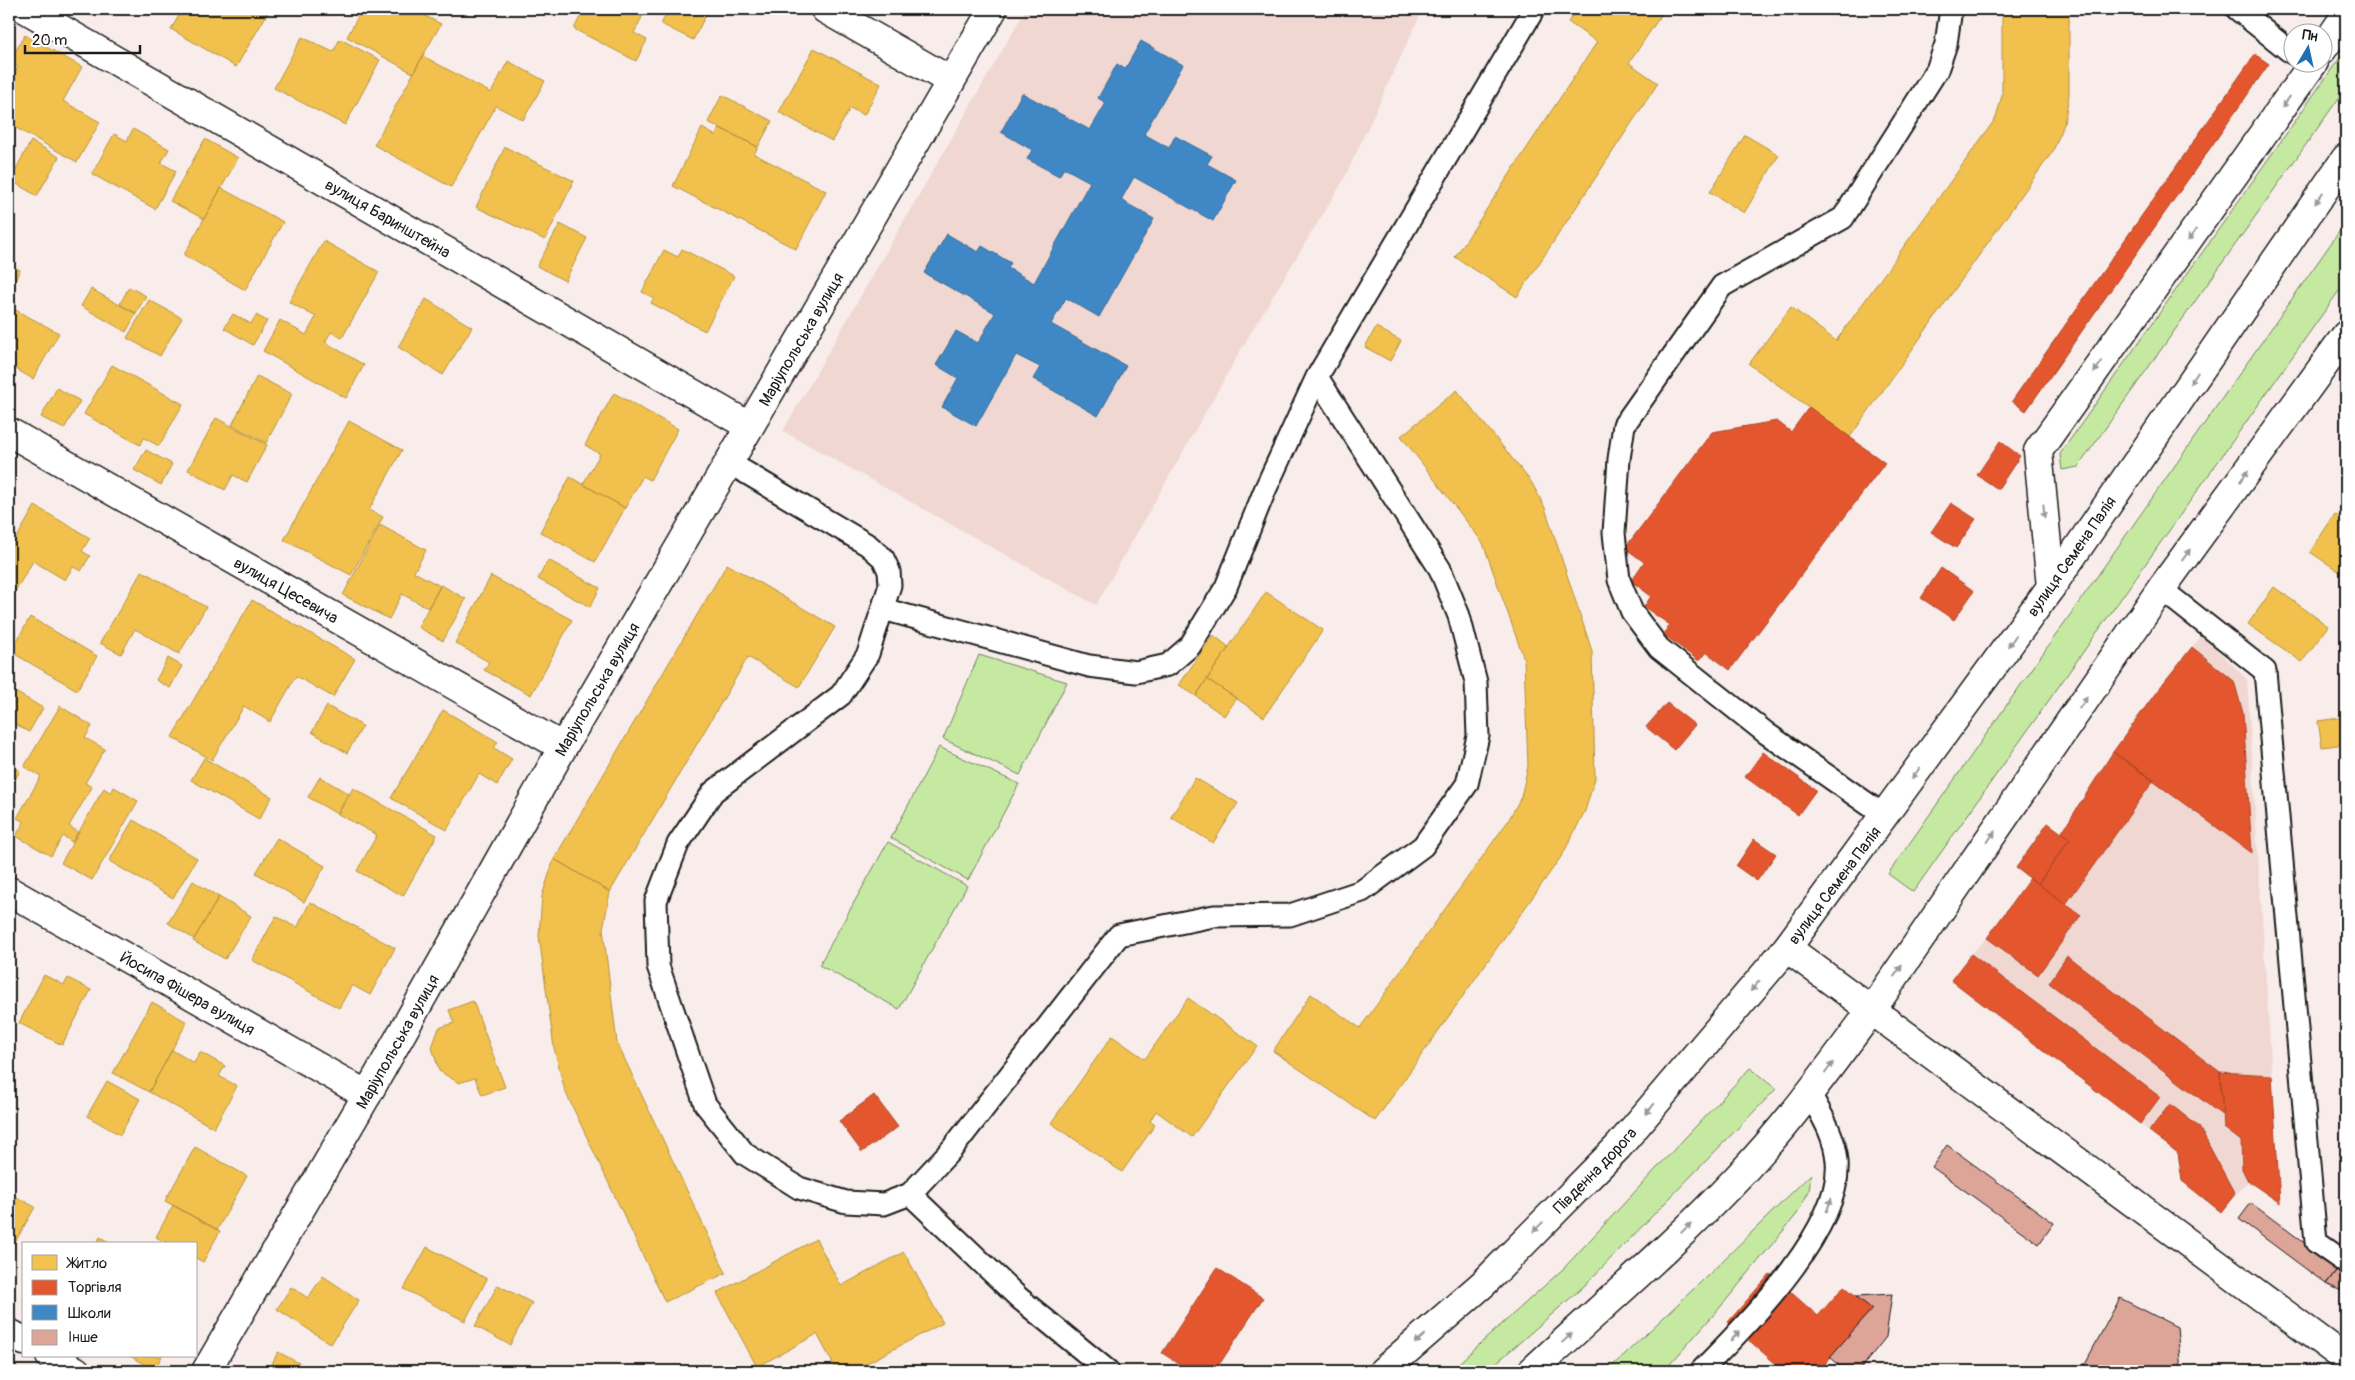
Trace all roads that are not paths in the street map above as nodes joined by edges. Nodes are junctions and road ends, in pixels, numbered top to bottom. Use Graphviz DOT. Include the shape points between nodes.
graph roads {
  1 [pos="26,9"];
  2 [pos="825,9"];
  3 [pos="993,9"];
  4 [pos="1534,9"];
  5 [pos="1950,9"];
  6 [pos="2237,9"];
  7 [pos="2346,16"];
  8 [pos="2332,32"];
  9 [pos="2282,40"];
  10 [pos="2300,72"];
  11 [pos="951,81"];
  12 [pos="2346,158"];
  13 [pos="2346,334"];
  14 [pos="1317,377"];
  15 [pos="749,426"];
  16 [pos="9,432"];
  17 [pos="728,462"];
  18 [pos="2051,587"];
  19 [pos="2161,589"];
  20 [pos="883,609"];
  21 [pos="563,747"];
  22 [pos="1885,816"];
  23 [pos="9,891"];
  24 [pos="1787,948"];
  25 [pos="1871,1011"];
  26 [pos="1810,1094"];
  27 [pos="367,1095"];
  28 [pos="910,1194"];
  29 [pos="2346,1264"];
  30 [pos="9,1333"];
  31 [pos="22,1340"];
  32 [pos="53,1358"];
  33 [pos="2346,1359"];
  34 [pos="76,1371"];
  35 [pos="206,1371"];
  36 [pos="1108,1371"];
  37 [pos="1383,1371"];
  38 [pos="1532,1371"];
  39 [pos="1701,1371"];
  1 -- 15 [label="main road, вулиця Баринштейна"];
  2 -- 11 [label="main road"];
  3 -- 11 [label="main road, Маріупольська вулиця"];
  4 -- 14 [label="lane"];
  5 -- 22 [label="lane" via="1946,44 1938,70 1843,218 1722,286 1624,425 1619,459 1614,533 1619,580 1632,612 1659,648 1766,733"];
  6 -- 9 [label="lane"];
  7 -- 8 [label="main road"];
  10 -- 18 [label="main road, one-way" via="2038,451"];
  11 -- 15 [label="main road, Маріупольська вулиця"];
  12 -- 18 [label="main road, вулиця Семена Палія, one-way"];
  19 -- 13 [label="main road, one-way"];
  14 -- 20 [label="lane" via="1265,490 1226,587 1190,646 1168,665 1136,672 1089,666"];
  14 -- 28 [label="lane" via="1440,569 1459,616 1476,682 1478,736 1467,784 1423,846 1362,891 1290,915 1214,916 1119,935 952,1149"];
  15 -- 17 [label="main road, Маріупольська вулиця"];
  16 -- 21 [label="main road, вулиця Цесевича"];
  17 -- 20 [label="lane" via="868,544 883,558 889,571 890,585"];
  17 -- 21 [label="main road, Маріупольська вулиця"];
  18 -- 22 [label="main road, вулиця Семена Палія, one-way"];
  25 -- 19 [label="main road, one-way"];
  19 -- 29 [label="lane" via="2265,671 2316,1242"];
  20 -- 28 [label="lane" via="868,654 841,695 713,792 678,844 656,902 658,966 705,1104 745,1154 799,1188 846,1202 884,1204"];
  21 -- 27 [label="main road, Маріупольська вулиця"];
  22 -- 24 [label="main road, вулиця Семена Палія"];
  23 -- 27 [label="main road, Йосипа Фішера вулиця"];
  24 -- 25 [label="main road"];
  24 -- 37 [label="main road, Південна дорога, one-way" via="1618,1147 1484,1282"];
  26 -- 25 [label="main road, one-way"];
  25 -- 33 [label="main road"];
  38 -- 26 [label="main road, one-way" via="1736,1179"];
  39 -- 26 [label="lane, one-way" via="1793,1268 1824,1219 1834,1192 1837,1162 1831,1132"];
  27 -- 35 [label="main road, Маріупольська вулиця"];
  28 -- 36 [label="lane" via="1019,1298"];
  30 -- 31 [label="main road"];
  32 -- 34 [label="main road"];
}
